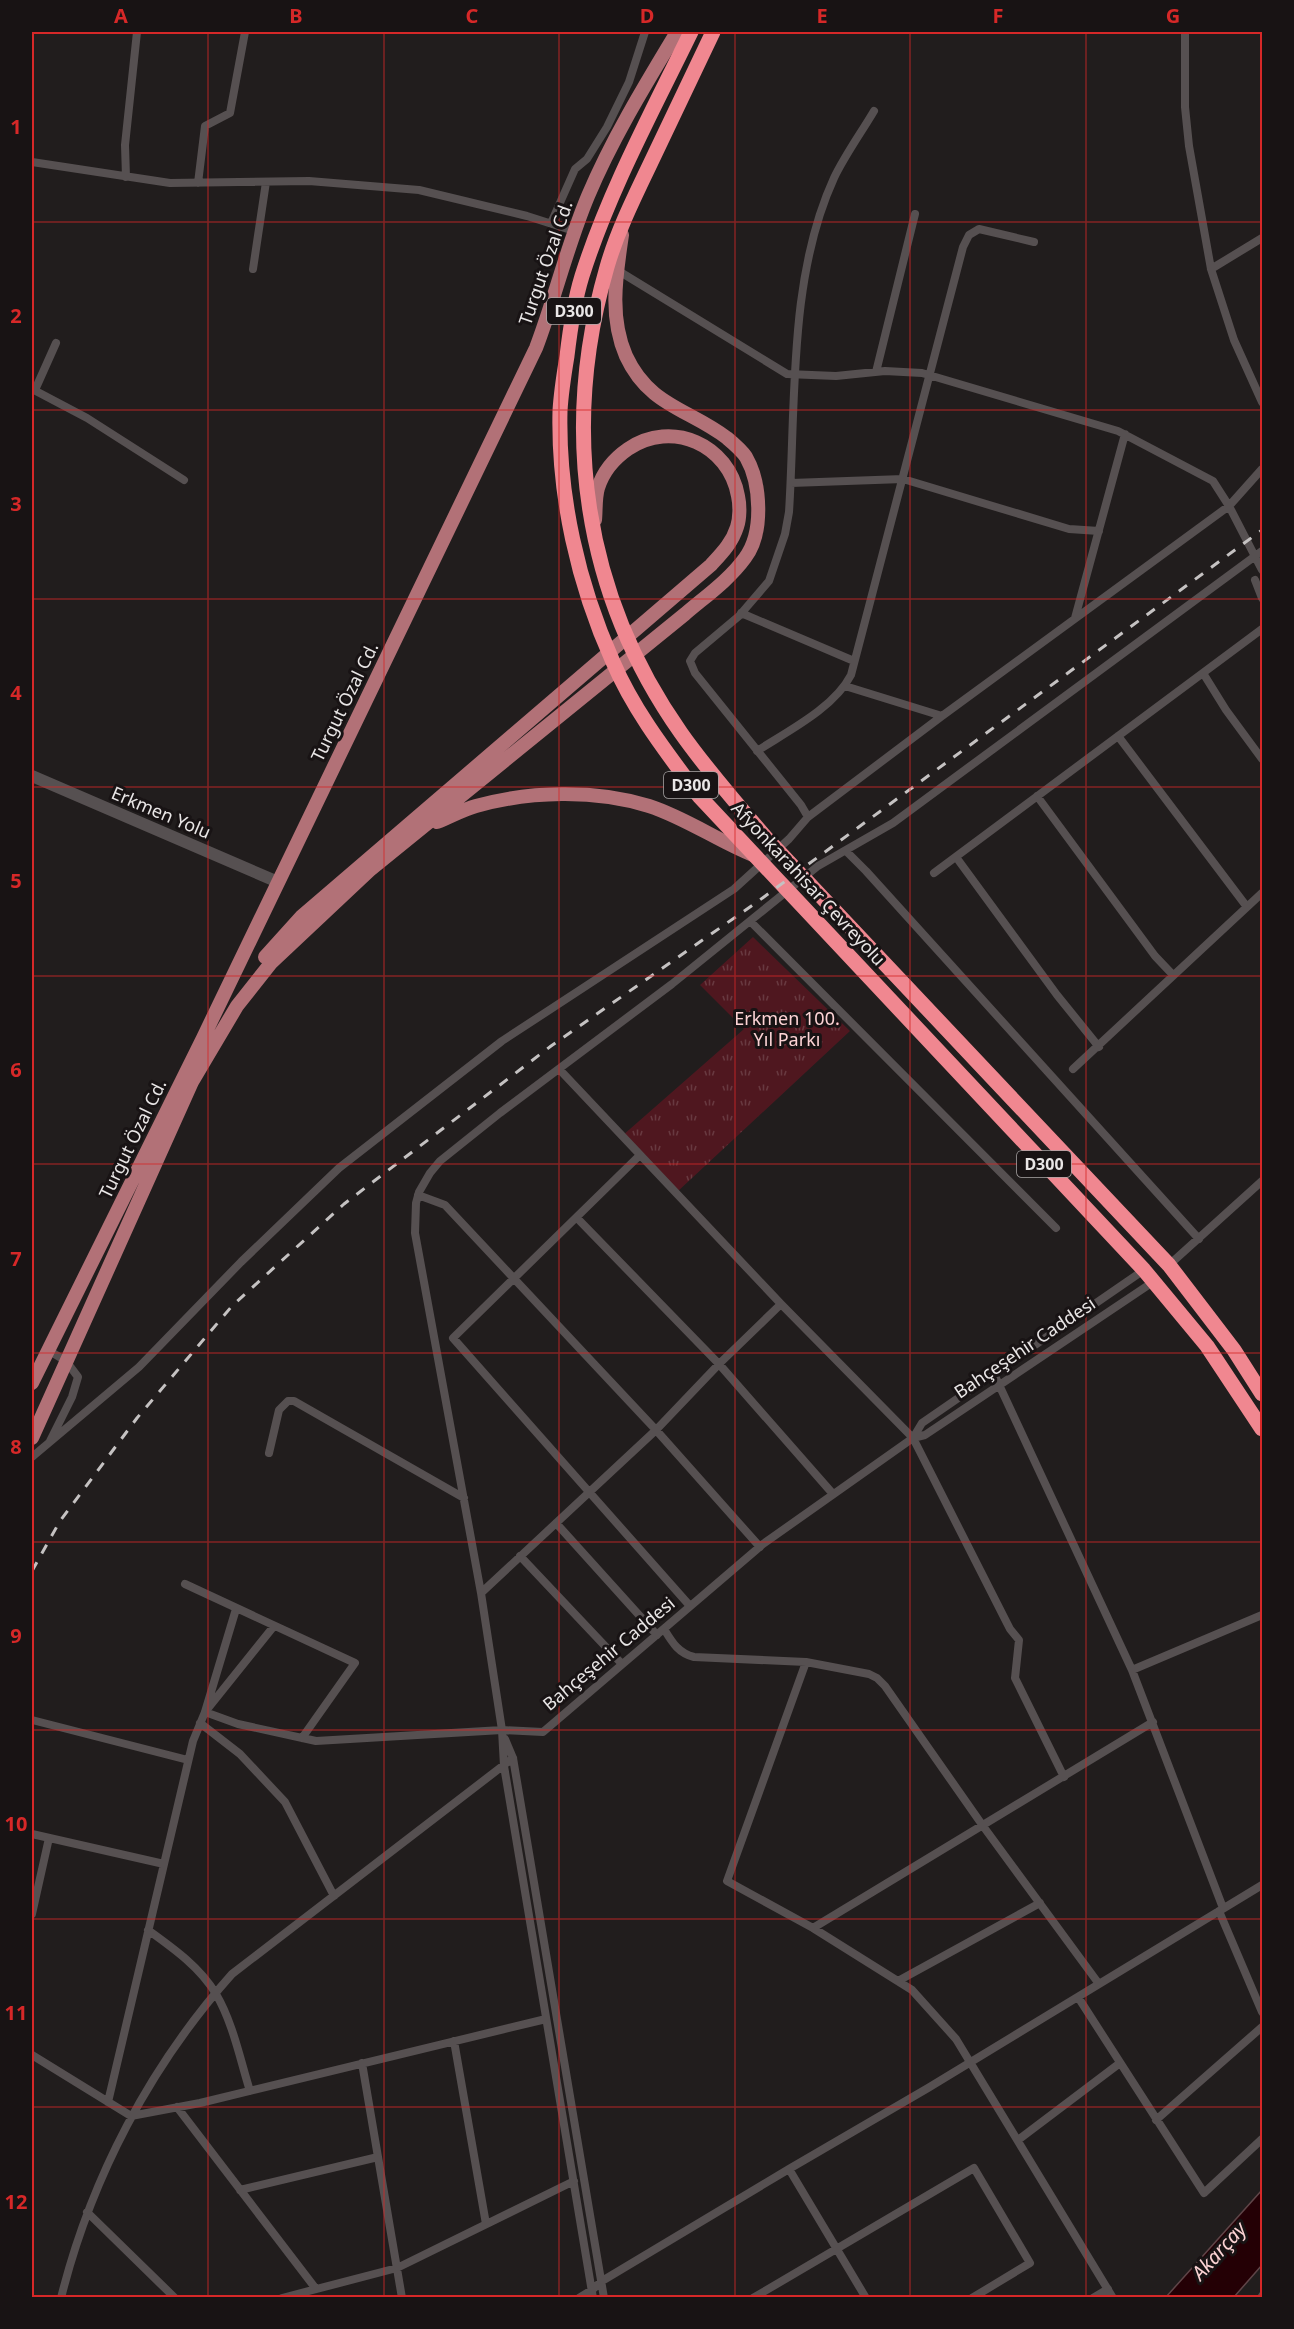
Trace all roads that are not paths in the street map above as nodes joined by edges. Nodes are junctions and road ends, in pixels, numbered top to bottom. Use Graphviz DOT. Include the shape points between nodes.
graph roads {
  1 [pos="137,32"];
  2 [pos="245,32"];
  3 [pos="645,32"];
  4 [pos="677,32"];
  5 [pos="691,32"];
  6 [pos="713,32"];
  7 [pos="1185,32"];
  8 [pos="874,111"];
  9 [pos="32,162"];
  10 [pos="126,177"];
  11 [pos="266,182"];
  12 [pos="198,183"];
  13 [pos="915,214"];
  14 [pos="624,219"];
  15 [pos="551,223"];
  16 [pos="574,231"];
  17 [pos="1263,238"];
  18 [pos="1034,242"];
  19 [pos="253,269"];
  20 [pos="1211,269"];
  21 [pos="617,270"];
  22 [pos="56,343"];
  23 [pos="876,372"];
  24 [pos="794,374"];
  25 [pos="929,375"];
  26 [pos="33,390"];
  27 [pos="1263,402"];
  28 [pos="1125,434"];
  29 [pos="1263,469"];
  30 [pos="903,479"];
  31 [pos="184,480"];
  32 [pos="791,483"];
  33 [pos="1229,506"];
  34 [pos="1099,531"];
  35 [pos="594,537"];
  36 [pos="1259,554"];
  37 [pos="1263,570"];
  38 [pos="1255,580"];
  39 [pos="1263,598"];
  40 [pos="741,613"];
  41 [pos="1075,618"];
  42 [pos="1263,629"];
  43 [pos="855,662"];
  44 [pos="1203,673"];
  45 [pos="845,686"];
  46 [pos="942,716"];
  47 [pos="1118,736"];
  48 [pos="757,751"];
  49 [pos="1263,759"];
  50 [pos="32,776"];
  51 [pos="1037,796"];
  52 [pos="808,817"];
  53 [pos="424,826"];
  54 [pos="846,851"];
  55 [pos="753,855"];
  56 [pos="956,857"];
  57 [pos="933,873"];
  58 [pos="278,882"];
  59 [pos="1263,893"];
  60 [pos="1247,907"];
  61 [pos="750,921"];
  62 [pos="1173,975"];
  63 [pos="207,1043"];
  64 [pos="1099,1047"];
  65 [pos="559,1069"];
  66 [pos="1073,1069"];
  67 [pos="640,1155"];
  68 [pos="1263,1182"];
  69 [pos="418,1195"];
  70 [pos="577,1218"];
  71 [pos="1056,1228"];
  72 [pos="1199,1239"];
  73 [pos="1169,1265"];
  74 [pos="1149,1276"];
  75 [pos="514,1279"];
  76 [pos="781,1304"];
  77 [pos="48,1350"];
  78 [pos="66,1361"];
  79 [pos="718,1364"];
  80 [pos="993,1374"];
  81 [pos="32,1383"];
  82 [pos="999,1386"];
  83 [pos="1263,1394"];
  84 [pos="1263,1429"];
  85 [pos="656,1430"];
  86 [pos="32,1438"];
  87 [pos="913,1438"];
  88 [pos="49,1444"];
  89 [pos="269,1453"];
  90 [pos="32,1457"];
  91 [pos="589,1492"];
  92 [pos="833,1494"];
  93 [pos="464,1498"];
  94 [pos="556,1523"];
  95 [pos="760,1547"];
  96 [pos="520,1556"];
  97 [pos="185,1584"];
  98 [pos="481,1593"];
  99 [pos="690,1606"];
  100 [pos="236,1609"];
  101 [pos="1263,1615"];
  102 [pos="274,1626"];
  103 [pos="661,1632"];
  104 [pos="806,1662"];
  105 [pos="622,1664"];
  106 [pos="1132,1670"];
  107 [pos="205,1712"];
  108 [pos="32,1719"];
  109 [pos="1153,1722"];
  110 [pos="200,1723"];
  111 [pos="502,1730"];
  112 [pos="302,1738"];
  113 [pos="513,1758"];
  114 [pos="188,1760"];
  115 [pos="504,1766"];
  116 [pos="1064,1777"];
  117 [pos="982,1826"];
  118 [pos="32,1834"];
  119 [pos="49,1838"];
  120 [pos="164,1864"];
  121 [pos="1263,1885"];
  122 [pos="334,1896"];
  123 [pos="1040,1903"];
  124 [pos="1221,1910"];
  125 [pos="32,1914"];
  126 [pos="813,1928"];
  127 [pos="148,1930"];
  128 [pos="898,1981"];
  129 [pos="1099,1984"];
  130 [pos="215,1993"];
  131 [pos="1078,1997"];
  132 [pos="1263,2012"];
  133 [pos="546,2019"];
  134 [pos="1263,2027"];
  135 [pos="454,2041"];
  136 [pos="32,2055"];
  137 [pos="971,2062"];
  138 [pos="1120,2062"];
  139 [pos="362,2063"];
  140 [pos="249,2091"];
  141 [pos="108,2102"];
  142 [pos="177,2108"];
  143 [pos="131,2116"];
  144 [pos="1156,2120"];
  145 [pos="1263,2139"];
  146 [pos="1018,2140"];
  147 [pos="378,2157"];
  148 [pos="789,2169"];
  149 [pos="574,2181"];
  150 [pos="240,2190"];
  151 [pos="87,2212"];
  152 [pos="486,2224"];
  153 [pos="836,2248"];
  154 [pos="397,2268"];
  155 [pos="602,2281"];
  156 [pos="316,2289"];
  157 [pos="1108,2289"];
  158 [pos="593,2294"];
  159 [pos="61,2298"];
  160 [pos="175,2298"];
  161 [pos="282,2298"];
  162 [pos="402,2298"];
  163 [pos="579,2298"];
  164 [pos="604,2298"];
  165 [pos="753,2298"];
  166 [pos="866,2298"];
  167 [pos="972,2298"];
  168 [pos="1093,2298"];
  169 [pos="1113,2298"];
  1 -- 10 [label="street" via="125,145"];
  2 -- 12 [label="street" via="230,113 205,126"];
  3 -- 15 [label="street" via="629,82 597,143 575,170"];
  4 -- 16 [label="main road, Turgut Özal Cd." via="604,161"];
  5 -- 55 [label="highway, Afyonkarahisar Çevreyolu / D300" via="605,209 581,278 569,333 560,409 561,461 568,519 592,610 613,663 637,708 699,796"];
  6 -- 14 [label="highway, D300"];
  7 -- 20 [label="street" via="1189,146"];
  8 -- 24 [label="street" via="834,178 809,251"];
  9 -- 10 [label="street"];
  10 -- 12 [label="street"];
  11 -- 12 [label="street"];
  11 -- 15 [label="street" via="309,181 419,190"];
  11 -- 19 [label="street"];
  13 -- 23 [label="street"];
  14 -- 21 [label="main road"];
  14 -- 35 [label="highway, Afyonkarahisar Çevreyolu / D300" via="594,318 587,368 584,473"];
  15 -- 16 [label="street"];
  16 -- 58 [label="main road, Turgut Özal Cd." via="536,348"];
  17 -- 20 [label="street"];
  18 -- 25 [label="street" via="979,229 969,235"];
  20 -- 27 [label="street" via="1234,340"];
  21 -- 24 [label="street" via="788,374"];
  21 -- 53 [label="main road" via="614,301 626,357 659,398 726,438 746,456 757,483 755,536 747,556 723,582"];
  22 -- 26 [label="street"];
  23 -- 24 [label="street" via="836,376"];
  23 -- 25 [label="street"];
  24 -- 32 [label="street"];
  25 -- 28 [label="street"];
  25 -- 30 [label="street"];
  26 -- 31 [label="street" via="87,418"];
  28 -- 33 [label="street" via="1213,481"];
  28 -- 34 [label="street"];
  29 -- 33 [label="street"];
  30 -- 32 [label="street"];
  30 -- 34 [label="street" via="1069,529"];
  30 -- 43 [label="street"];
  32 -- 40 [label="street" via="785,534 769,581"];
  33 -- 36 [label="street"];
  33 -- 41 [label="street"];
  34 -- 41 [label="street"];
  35 -- 63 [label="main road" via="598,488 615,458 639,441 658,437 694,441 725,462 736,481 740,503 738,526 728,548 302,916 254,969"];
  35 -- 73 [label="highway, Afyonkarahisar Çevreyolu / D300" via="611,597 631,647 680,732 714,778"];
  36 -- 37 [label="street"];
  36 -- 54 [label="street" via="893,823"];
  38 -- 39 [label="street"];
  40 -- 43 [label="street"];
  40 -- 48 [label="street" via="695,652 690,665"];
  41 -- 46 [label="street"];
  42 -- 44 [label="street"];
  43 -- 45 [label="street"];
  44 -- 47 [label="street"];
  44 -- 49 [label="street"];
  45 -- 46 [label="street"];
  45 -- 48 [label="street" via="826,705"];
  46 -- 52 [label="street"];
  47 -- 51 [label="street"];
  47 -- 60 [label="street"];
  48 -- 52 [label="street"];
  50 -- 58 [label="street, Erkmen Yolu"];
  51 -- 56 [label="street"];
  51 -- 62 [label="street"];
  52 -- 88 [label="street" via="734,889 502,1041 339,1168 139,1367"];
  53 -- 55 [label="main road" via="510,798 607,797 650,807"];
  53 -- 63 [label="main road" via="363,876 271,963"];
  54 -- 61 [label="street" via="818,866"];
  54 -- 72 [label="street"];
  55 -- 74 [label="highway, Afyonkarahisar Çevreyolu / D300"];
  56 -- 57 [label="street"];
  56 -- 64 [label="street"];
  58 -- 63 [label="main road, Turgut Özal Cd."];
  59 -- 60 [label="street"];
  60 -- 62 [label="street"];
  61 -- 65 [label="street"];
  61 -- 71 [label="street"];
  62 -- 64 [label="street"];
  63 -- 77 [label="main road, Turgut Özal Cd."];
  63 -- 78 [label="main road, Turgut Özal Cd."];
  64 -- 66 [label="street"];
  65 -- 67 [label="street"];
  65 -- 69 [label="street" via="440,1161"];
  67 -- 70 [label="street"];
  67 -- 76 [label="street"];
  68 -- 72 [label="street"];
  69 -- 75 [label="street" via="445,1205"];
  69 -- 93 [label="street" via="415,1233"];
  70 -- 75 [label="street"];
  70 -- 79 [label="street"];
  72 -- 73 [label="street"];
  73 -- 83 [label="highway, Afyonkarahisar Çevreyolu / D300" via="1215,1323"];
  74 -- 80 [label="street, Bahçeşehir Caddesi"];
  74 -- 82 [label="street, Bahçeşehir Caddesi"];
  74 -- 84 [label="highway, Afyonkarahisar Çevreyolu / D300" via="1207,1346"];
  75 -- 85 [label="street"];
  75 -- 91 [label="street" via="453,1338"];
  76 -- 79 [label="street"];
  76 -- 87 [label="street"];
  77 -- 78 [label="street"];
  77 -- 81 [label="main road, Turgut Özal Cd."];
  78 -- 86 [label="main road, Turgut Özal Cd."];
  78 -- 88 [label="street" via="78,1377"];
  79 -- 85 [label="street"];
  79 -- 92 [label="street"];
  80 -- 82 [label="street"];
  80 -- 87 [label="street, Bahçeşehir Caddesi" via="922,1423"];
  82 -- 87 [label="street, Bahçeşehir Caddesi" via="925,1435"];
  82 -- 106 [label="street"];
  85 -- 91 [label="street"];
  85 -- 95 [label="street"];
  87 -- 92 [label="street, Bahçeşehir Caddesi"];
  87 -- 116 [label="street" via="1019,1640 1015,1678"];
  88 -- 90 [label="street"];
  89 -- 93 [label="street" via="279,1410 288,1401 294,1401"];
  91 -- 94 [label="street"];
  91 -- 99 [label="street"];
  92 -- 95 [label="street, Bahçeşehir Caddesi"];
  93 -- 98 [label="street"];
  94 -- 96 [label="street"];
  94 -- 103 [label="street"];
  95 -- 99 [label="street, Bahçeşehir Caddesi"];
  96 -- 98 [label="street"];
  96 -- 105 [label="street"];
  97 -- 100 [label="street"];
  98 -- 111 [label="street"];
  99 -- 103 [label="street, Bahçeşehir Caddesi"];
  100 -- 102 [label="street"];
  100 -- 107 [label="street"];
  101 -- 106 [label="street"];
  102 -- 107 [label="street"];
  102 -- 112 [label="street" via="355,1663"];
  103 -- 104 [label="street" via="677,1649 694,1657"];
  103 -- 105 [label="street, Bahçeşehir Caddesi"];
  104 -- 117 [label="street" via="877,1678"];
  104 -- 126 [label="street" via="727,1881"];
  105 -- 111 [label="street, Bahçeşehir Caddesi" via="543,1732"];
  106 -- 109 [label="street"];
  107 -- 110 [label="street"];
  107 -- 112 [label="street, Bahçeşehir Caddesi" via="238,1724"];
  108 -- 114 [label="street"];
  109 -- 116 [label="street"];
  109 -- 124 [label="street"];
  110 -- 114 [label="street"];
  110 -- 122 [label="street" via="240,1754 285,1802"];
  111 -- 112 [label="street, Bahçeşehir Caddesi" via="316,1741"];
  111 -- 113 [label="street"];
  111 -- 115 [label="street"];
  113 -- 115 [label="street"];
  113 -- 155 [label="street"];
  114 -- 120 [label="street"];
  115 -- 122 [label="street"];
  115 -- 133 [label="street"];
  116 -- 117 [label="street"];
  117 -- 123 [label="street"];
  117 -- 126 [label="street"];
  118 -- 119 [label="street"];
  119 -- 120 [label="street"];
  119 -- 125 [label="street"];
  120 -- 127 [label="street"];
  121 -- 124 [label="street"];
  122 -- 130 [label="street" via="232,1974"];
  123 -- 128 [label="street"];
  123 -- 129 [label="street"];
  124 -- 129 [label="street"];
  124 -- 132 [label="street"];
  126 -- 128 [label="street"];
  127 -- 130 [label="street" via="188,1960"];
  127 -- 141 [label="street"];
  128 -- 137 [label="street" via="912,1990 941,2022"];
  129 -- 131 [label="street"];
  130 -- 140 [label="street" via="231,2028"];
  130 -- 143 [label="street"];
  131 -- 137 [label="street"];
  131 -- 138 [label="street"];
  133 -- 135 [label="street"];
  133 -- 149 [label="street"];
  134 -- 144 [label="street"];
  135 -- 139 [label="street"];
  135 -- 152 [label="street"];
  136 -- 141 [label="street"];
  137 -- 146 [label="street"];
  137 -- 148 [label="street"];
  138 -- 144 [label="street"];
  138 -- 146 [label="street"];
  139 -- 140 [label="street"];
  139 -- 147 [label="street"];
  140 -- 142 [label="street"];
  141 -- 143 [label="street"];
  142 -- 143 [label="street"];
  142 -- 150 [label="street"];
  143 -- 151 [label="street"];
  144 -- 145 [label="street" via="1204,2193"];
  146 -- 157 [label="street"];
  147 -- 150 [label="street"];
  147 -- 154 [label="street"];
  148 -- 153 [label="street"];
  148 -- 155 [label="street"];
  149 -- 152 [label="street"];
  149 -- 158 [label="street"];
  150 -- 156 [label="street"];
  151 -- 159 [label="street"];
  151 -- 160 [label="street"];
  152 -- 154 [label="street"];
  153 -- 165 [label="street"];
  153 -- 166 [label="street"];
  153 -- 167 [label="street" via="974,2168 1030,2263"];
  154 -- 156 [label="street"];
  154 -- 162 [label="street"];
  155 -- 158 [label="street"];
  155 -- 164 [label="street"];
  156 -- 161 [label="street"];
  157 -- 168 [label="street"];
  157 -- 169 [label="street"];
  158 -- 163 [label="street"];
}
